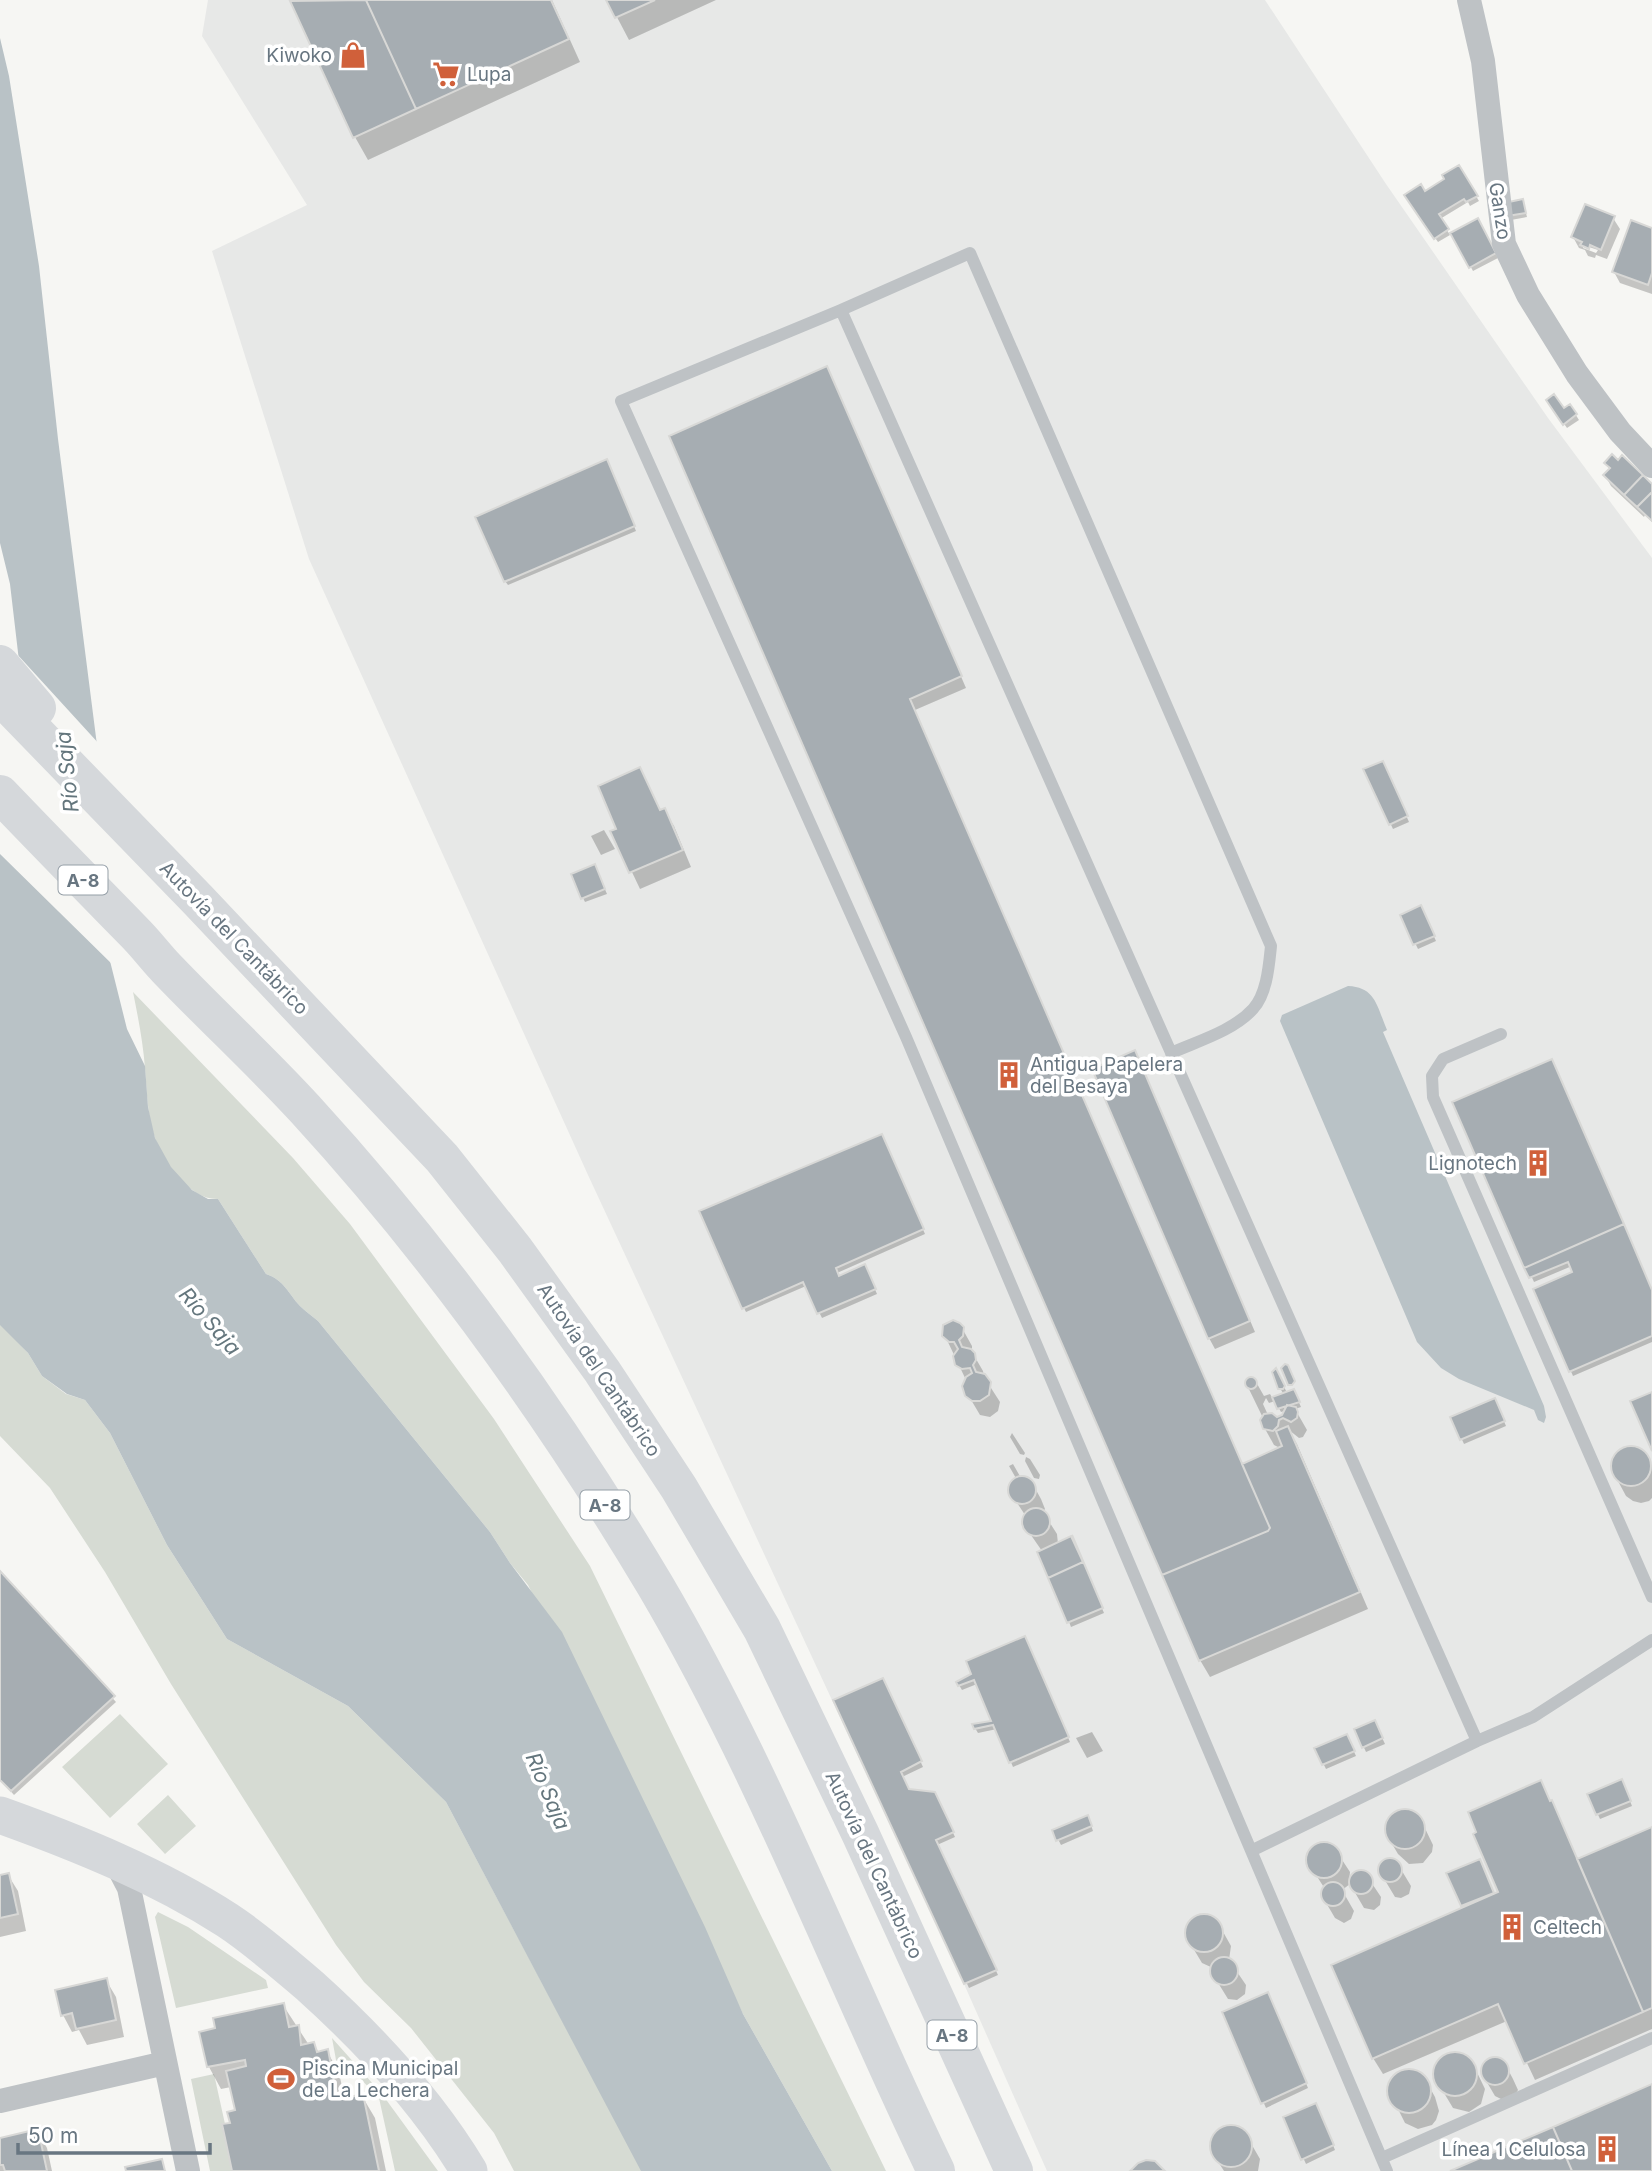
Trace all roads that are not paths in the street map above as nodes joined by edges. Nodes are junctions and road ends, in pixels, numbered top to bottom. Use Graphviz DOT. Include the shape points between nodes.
graph roads {
  1 [pos="1469,0"];
  2 [pos="841,310"];
  3 [pos="1652,466"];
  4 [pos="0,664"];
  5 [pos="0,696"];
  6 [pos="0,794"];
  7 [pos="0,828"];
  8 [pos="198,900"];
  9 [pos="165,968"];
  10 [pos="1501,1034"];
  11 [pos="1171,1053"];
  12 [pos="1652,1597"];
  13 [pos="1652,1640"];
  14 [pos="1477,1741"];
  15 [pos="0,1815"];
  16 [pos="1253,1850"];
  17 [pos="115,1861"];
  18 [pos="1652,2038"];
  19 [pos="165,2063"];
  20 [pos="0,2101"];
  21 [pos="1382,2158"];
  22 [pos="188,2171"];
  23 [pos="468,2171"];
  24 [pos="934,2171"];
  25 [pos="1014,2171"];
  26 [pos="1387,2171"];
  1 -- 3 [label="street, Ganzo" via="1483,61 1504,244 1577,374"];
  2 -- 11 [label="lane"];
  2 -- 11 [label="lane" via="970,253 1271,946 1268,975 1255,1008 1229,1028"];
  2 -- 16 [label="lane" via="621,401 906,1037"];
  4 -- 8 [label="highway" via="163,848"];
  5 -- 8 [label="highway, Autovía del Cantábrico / A-8"];
  6 -- 9 [label="highway, A-8"];
  7 -- 9 [label="highway" via="111,933"];
  8 -- 25 [label="highway, Autovía del Cantábrico / A-8" via="478,1201 563,1315 679,1488 783,1672"];
  9 -- 24 [label="highway, A-8" via="305,1109 387,1205 515,1370 599,1494 715,1694"];
  10 -- 12 [label="lane" via="1443,1059 1432,1076 1433,1097"];
  11 -- 14 [label="lane"];
  13 -- 14 [label="lane" via="1532,1717"];
  14 -- 16 [label="lane"];
  15 -- 17 [label="main road"];
  16 -- 21 [label="lane"];
  17 -- 19 [label="street" via="129,1888"];
  17 -- 23 [label="main road" via="228,1920 279,1958 375,2048 421,2103"];
  18 -- 21 [label="lane"];
  19 -- 20 [label="street"];
  19 -- 22 [label="street"];
  21 -- 26 [label="lane"];
}
